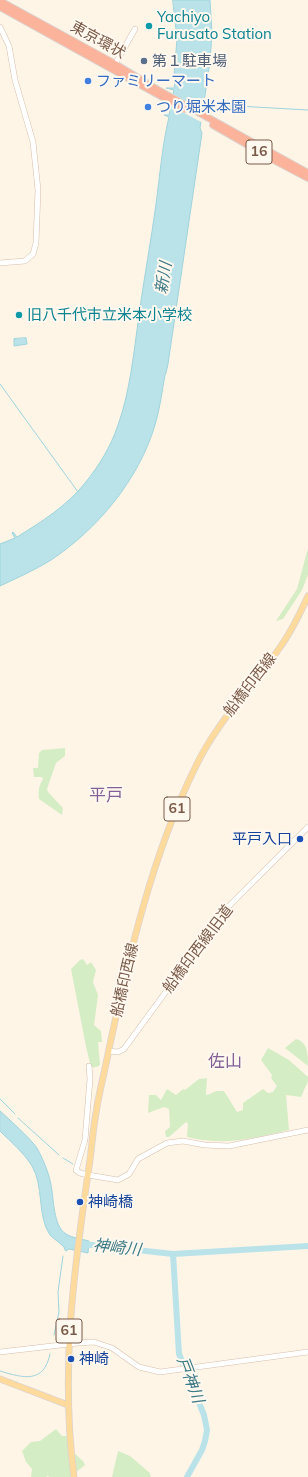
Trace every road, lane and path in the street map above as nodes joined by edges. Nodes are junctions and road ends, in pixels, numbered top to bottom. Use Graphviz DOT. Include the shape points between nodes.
graph roads {
  1 [pos="0,1"];
  2 [pos="0,7"];
  3 [pos="0,27"];
  4 [pos="135,29"];
  5 [pos="114,66"];
  6 [pos="212,122"];
  7 [pos="308,173"];
  8 [pos="308,178"];
  9 [pos="0,264"];
  10 [pos="308,596"];
  11 [pos="308,826"];
  12 [pos="109,1051"];
  13 [pos="89,1066"];
  14 [pos="308,1130"];
  15 [pos="88,1175"];
  16 [pos="68,1344"];
  17 [pos="0,1352"];
  18 [pos="308,1352"];
  19 [pos="0,1379"];
  20 [pos="68,1405"];
  21 [pos="74,1477"];
  1 -- 5 [label="highway, 東京環状 / 16"];
  2 -- 5 [label="highway, 東京環状 / 16"];
  3 -- 9 [label="street" via="9,46 15,80 32,142 38,190 36,243 33,254 25,261"];
  4 -- 5 [label="street"];
  5 -- 6 [label="highway, 東京環状 / 16"];
  6 -- 7 [label="highway, 東京環状 / 16"];
  6 -- 8 [label="highway, 東京環状 / 16"];
  10 -- 12 [label="main road, 船橋印西線 / 61" via="295,624 277,652 212,735 186,786 137,928"];
  11 -- 12 [label="street, 船橋印西線旧道" via="216,921 124,1049 118,1052"];
  12 -- 15 [label="main road, 船橋印西線 / 61" via="95,1114"];
  13 -- 15 [label="street" via="85,1140 76,1170"];
  14 -- 15 [label="street" via="229,1146 177,1140 142,1156 123,1178 113,1180"];
  15 -- 16 [label="main road, 船橋印西線 / 61" via="72,1288"];
  16 -- 17 [label="street"];
  16 -- 18 [label="street" via="102,1344 139,1367 160,1372"];
  16 -- 20 [label="main road, 船橋印西線 / 61"];
  19 -- 20 [label="main road"];
  20 -- 21 [label="main road, 船橋印西線 / 61"];
}
